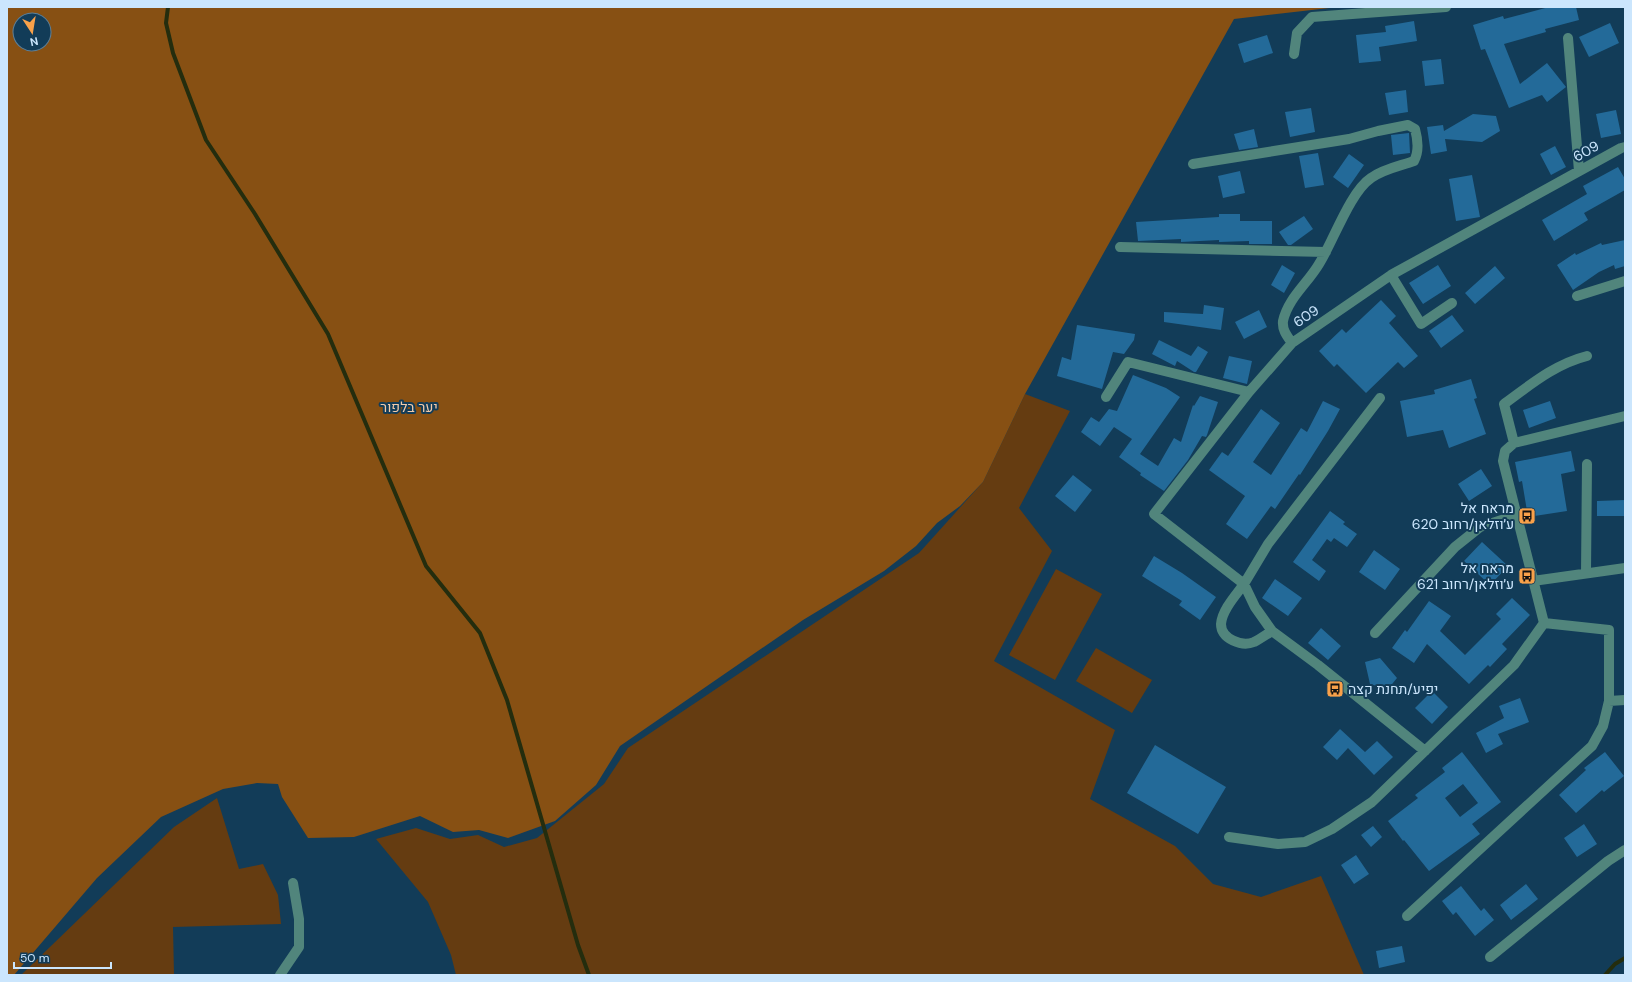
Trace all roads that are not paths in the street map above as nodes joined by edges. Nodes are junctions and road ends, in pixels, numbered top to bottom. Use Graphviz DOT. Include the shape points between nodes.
graph roads {
  1 [pos="1446,7"];
  2 [pos="1568,38"];
  3 [pos="1294,54"];
  4 [pos="1625,147"];
  5 [pos="1193,164"];
  6 [pos="1579,171"];
  7 [pos="1120,247"];
  8 [pos="1326,252"];
  9 [pos="1391,275"];
  10 [pos="1625,282"];
  11 [pos="1577,296"];
  12 [pos="1452,303"];
  13 [pos="1292,343"];
  14 [pos="1587,356"];
  15 [pos="1249,392"];
  16 [pos="1106,397"];
  17 [pos="1380,398"];
  18 [pos="1625,416"];
  19 [pos="1514,443"];
  20 [pos="1588,464"];
  21 [pos="1517,515"];
  22 [pos="1625,568"];
  23 [pos="1586,573"];
  24 [pos="1534,581"];
  25 [pos="1244,584"];
  26 [pos="1544,623"];
  27 [pos="1272,631"];
  28 [pos="1376,633"];
  29 [pos="1625,700"];
  30 [pos="1609,701"];
  31 [pos="1425,751"];
  32 [pos="1229,837"];
  33 [pos="1625,850"];
  34 [pos="293,883"];
  35 [pos="1407,916"];
  36 [pos="1490,958"];
  37 [pos="280,975"];
  1 -- 3 [label="street" via="1312,17 1297,33"];
  2 -- 6 [label="street"];
  4 -- 6 [label="street, 609"];
  5 -- 8 [label="street" via="1349,139 1408,125 1415,129 1417,154 1414,161 1370,178 1357,192"];
  6 -- 9 [label="street, 609"];
  7 -- 8 [label="street"];
  8 -- 13 [label="street" via="1288,306 1283,322 1285,334"];
  9 -- 12 [label="street" via="1421,324"];
  9 -- 13 [label="street, 609"];
  10 -- 11 [label="street"];
  13 -- 15 [label="street, 609"];
  14 -- 19 [label="street" via="1573,360 1539,378 1504,404"];
  15 -- 16 [label="street" via="1128,362"];
  15 -- 25 [label="street, 609" via="1154,514"];
  17 -- 25 [label="street" via="1268,544"];
  18 -- 19 [label="street"];
  19 -- 21 [label="street" via="1505,451 1503,461"];
  20 -- 23 [label="street"];
  21 -- 24 [label="street"];
  21 -- 28 [label="street" via="1480,527 1455,546"];
  22 -- 23 [label="street"];
  23 -- 24 [label="street"];
  24 -- 26 [label="street"];
  25 -- 27 [label="street" via="1255,607"];
  25 -- 27 [label="street" via="1225,611 1221,624 1224,632 1228,638 1241,643 1253,643"];
  26 -- 30 [label="street" via="1609,630"];
  26 -- 31 [label="street" via="1514,665"];
  27 -- 31 [label="street"];
  29 -- 30 [label="street"];
  30 -- 35 [label="street" via="1603,726 1592,746"];
  31 -- 32 [label="street" via="1372,802 1332,829 1305,842 1278,844"];
  33 -- 36 [label="street" via="1608,861"];
  34 -- 37 [label="street" via="299,919 300,947"];
}
